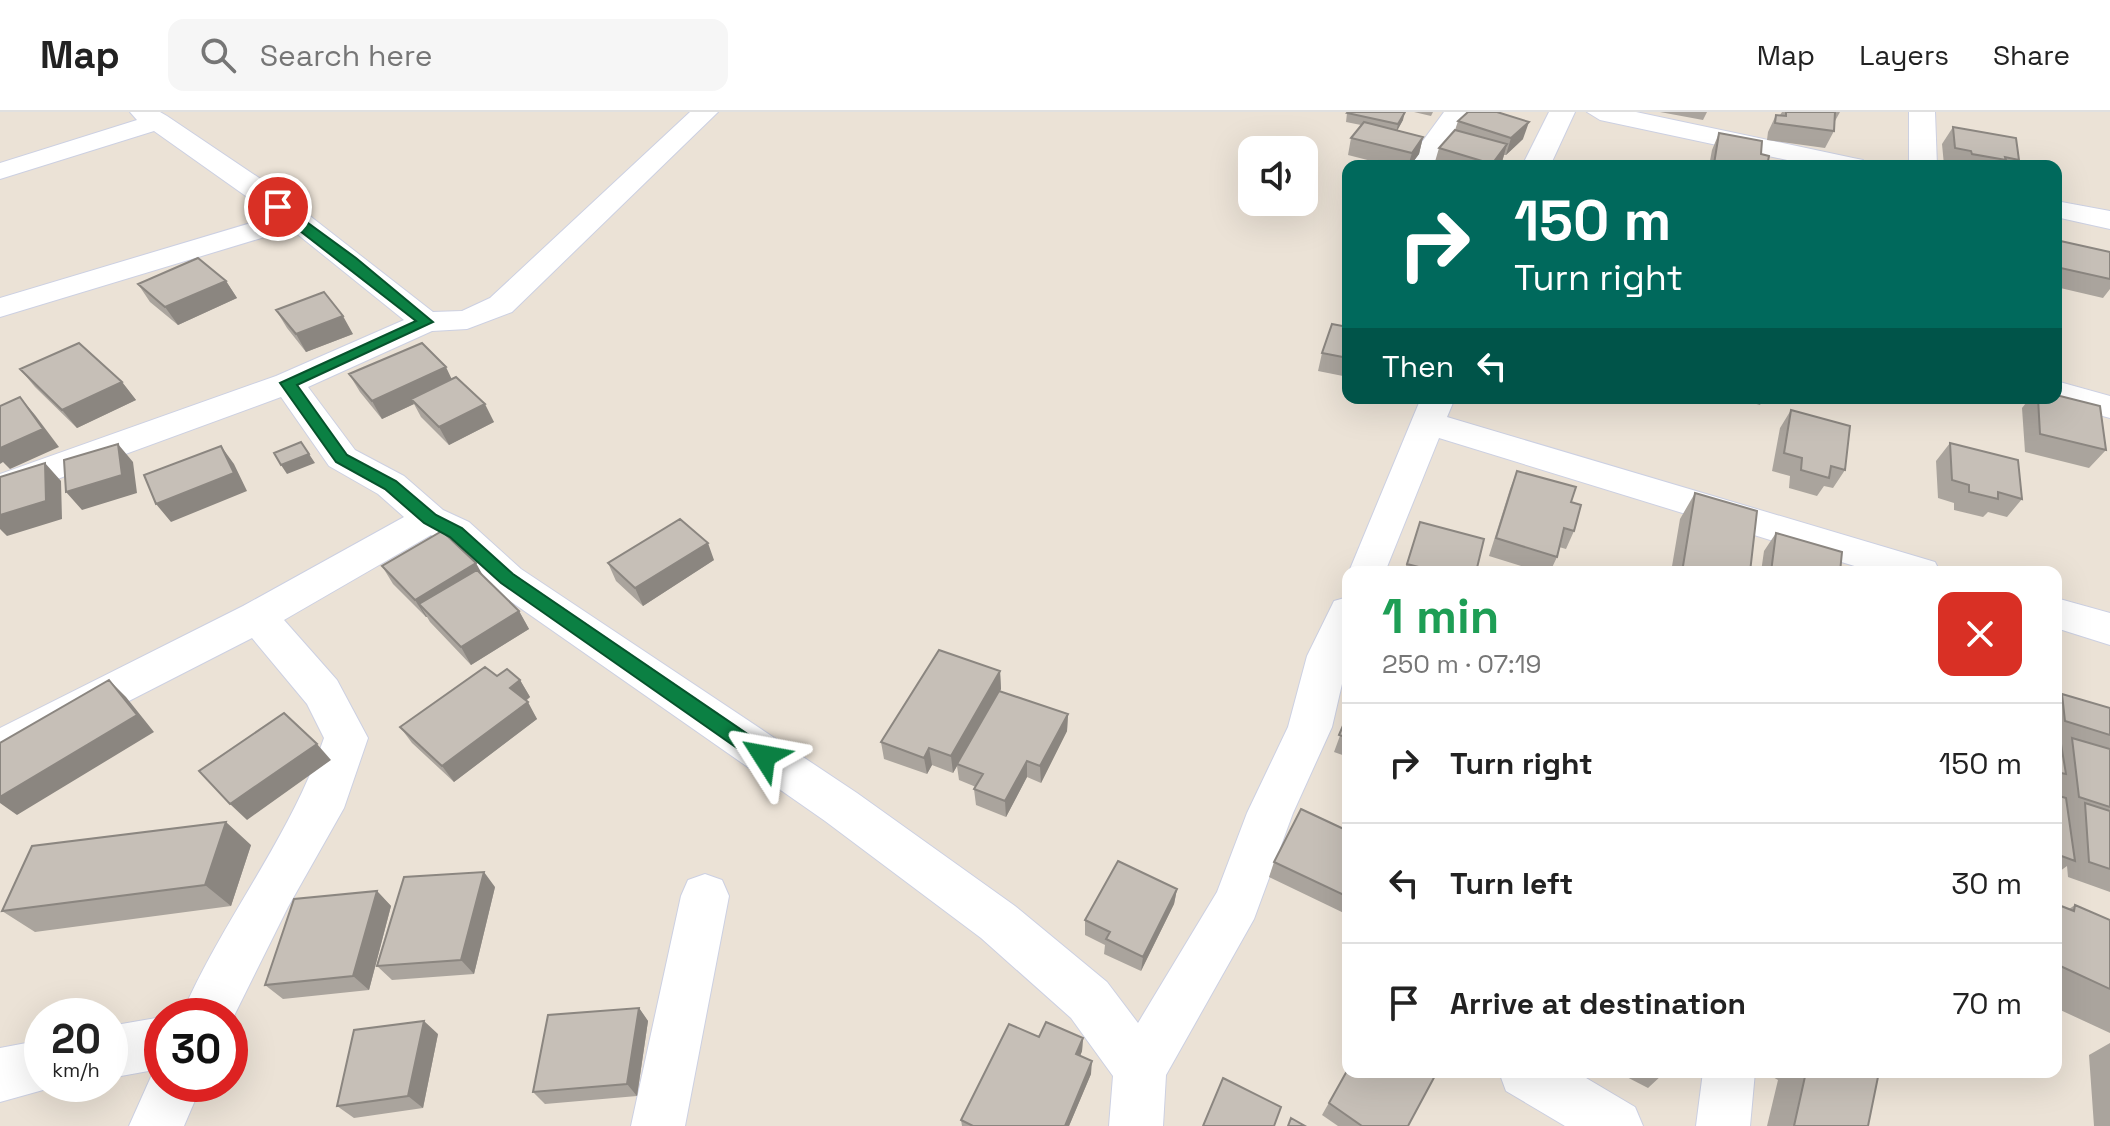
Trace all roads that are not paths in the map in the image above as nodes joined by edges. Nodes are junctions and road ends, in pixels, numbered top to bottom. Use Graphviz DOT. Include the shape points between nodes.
graph roads {
  1 [pos="705,112"];
  2 [pos="1457,112"];
  3 [pos="1562,112"];
  4 [pos="1600,112"];
  5 [pos="1922,112"];
  6 [pos="151,116"];
  7 [pos="1764,116"];
  8 [pos="1751,145"];
  9 [pos="1427,160"];
  10 [pos="1539,160"];
  11 [pos="1824,160"];
  12 [pos="1923,160"];
  13 [pos="0,171"];
  14 [pos="2062,210"];
  15 [pos="292,220"];
  16 [pos="2110,220"];
  17 [pos="0,308"];
  18 [pos="426,322"];
  19 [pos="288,383"];
  20 [pos="2062,394"];
  21 [pos="2110,407"];
  22 [pos="1434,410"];
  23 [pos="0,487"];
  24 [pos="430,519"];
  25 [pos="1369,566"];
  26 [pos="1903,566"];
  27 [pos="2062,615"];
  28 [pos="257,617"];
  29 [pos="2110,629"];
  30 [pos="1338,660"];
  31 [pos="0,749"];
  32 [pos="705,896"];
  33 [pos="216,998"];
  34 [pos="1140,1069"];
  35 [pos="24,1070"];
  36 [pos="0,1075"];
  37 [pos="1535,1078"];
  38 [pos="1728,1078"];
  39 [pos="167,1102"];
  40 [pos="156,1126"];
  41 [pos="658,1126"];
  42 [pos="1136,1126"];
  43 [pos="1616,1126"];
  44 [pos="1723,1126"];
  1 -- 18 [label="street" via="501,305 467,320"];
  2 -- 9 [label="street"];
  3 -- 10 [label="street"];
  4 -- 8 [label="street"];
  5 -- 12 [label="street"];
  6 -- 13 [label="street" via="91,145"];
  6 -- 15 [label="street" via="264,194"];
  7 -- 8 [label="street"];
  8 -- 11 [label="street"];
  14 -- 16 [label="street"];
  15 -- 17 [label="street"];
  15 -- 18 [label="street"];
  18 -- 19 [label="street"];
  19 -- 23 [label="street"];
  19 -- 24 [label="street" via="342,458 391,485"];
  20 -- 21 [label="street"];
  22 -- 25 [label="street"];
  22 -- 26 [label="street"];
  24 -- 28 [label="street"];
  24 -- 34 [label="street" via="456,532 507,579 841,807 998,922 1089,1000"];
  27 -- 29 [label="street"];
  28 -- 31 [label="street"];
  28 -- 33 [label="street" via="322,692 346,738 328,794"];
  30 -- 34 [label="street" via="1270,813 1237,903"];
  32 -- 41 [label="street"];
  34 -- 42 [label="street"];
  35 -- 36 [label="street"];
  37 -- 43 [label="street"];
  38 -- 44 [label="street"];
  39 -- 40 [label="street"];
}
